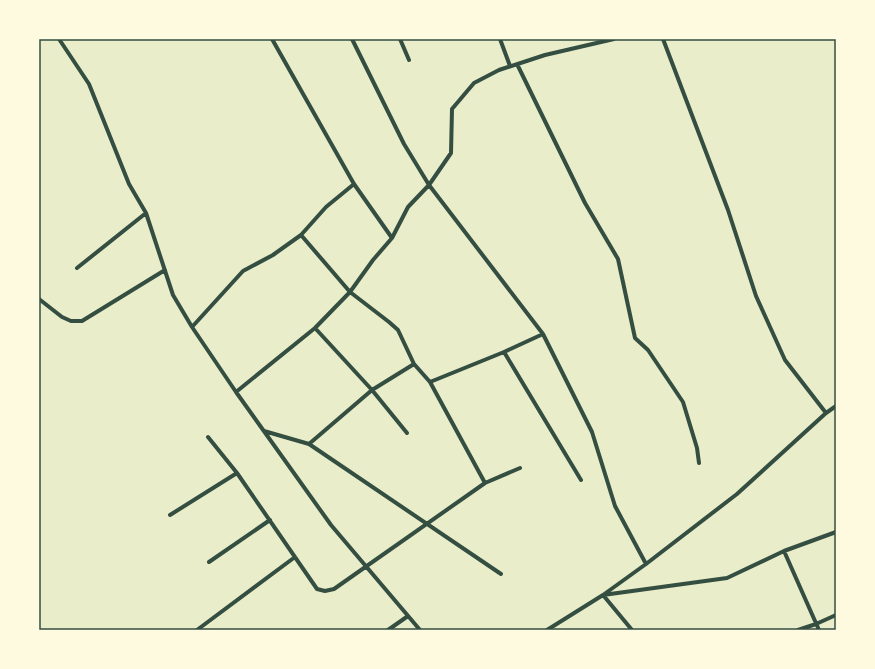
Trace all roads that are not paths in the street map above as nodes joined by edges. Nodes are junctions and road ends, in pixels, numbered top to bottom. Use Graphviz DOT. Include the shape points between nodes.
graph roads {
  1 [pos="59,39"];
  2 [pos="272,39"];
  3 [pos="352,39"];
  4 [pos="400,39"];
  5 [pos="500,39"];
  6 [pos="614,39"];
  7 [pos="663,39"];
  8 [pos="409,60"];
  9 [pos="517,64"];
  10 [pos="510,66"];
  11 [pos="354,184"];
  12 [pos="429,185"];
  13 [pos="146,214"];
  14 [pos="301,235"];
  15 [pos="392,238"];
  16 [pos="77,268"];
  17 [pos="165,270"];
  18 [pos="350,292"];
  19 [pos="39,299"];
  20 [pos="192,326"];
  21 [pos="315,328"];
  22 [pos="543,334"];
  23 [pos="504,352"];
  24 [pos="414,364"];
  25 [pos="430,382"];
  26 [pos="372,390"];
  27 [pos="236,392"];
  28 [pos="836,406"];
  29 [pos="826,413"];
  30 [pos="264,431"];
  31 [pos="407,433"];
  32 [pos="208,437"];
  33 [pos="309,444"];
  34 [pos="699,463"];
  35 [pos="520,468"];
  36 [pos="237,473"];
  37 [pos="581,480"];
  38 [pos="485,483"];
  39 [pos="170,515"];
  40 [pos="270,520"];
  41 [pos="427,524"];
  42 [pos="836,532"];
  43 [pos="784,551"];
  44 [pos="295,557"];
  45 [pos="209,562"];
  46 [pos="646,564"];
  47 [pos="366,567"];
  48 [pos="501,574"];
  49 [pos="603,595"];
  50 [pos="836,615"];
  51 [pos="408,616"];
  52 [pos="816,624"];
  53 [pos="197,630"];
  54 [pos="388,630"];
  55 [pos="420,630"];
  56 [pos="547,630"];
  57 [pos="632,630"];
  58 [pos="798,630"];
  59 [pos="819,630"];
  1 -- 13 [label="street" via="90,84 129,184"];
  2 -- 11 [label="street"];
  3 -- 12 [label="street" via="404,144"];
  4 -- 8 [label="street"];
  5 -- 10 [label="street"];
  6 -- 9 [label="street"];
  7 -- 29 [label="street" via="728,210 756,296 785,360"];
  9 -- 10 [label="street"];
  9 -- 34 [label="street" via="585,203 618,259 635,338 648,350 683,402"];
  10 -- 12 [label="street" via="474,83 452,109 451,153"];
  11 -- 14 [label="street" via="326,207"];
  11 -- 15 [label="street"];
  12 -- 15 [label="street" via="408,207"];
  12 -- 22 [label="street"];
  13 -- 16 [label="street"];
  13 -- 17 [label="street"];
  14 -- 18 [label="street"];
  14 -- 20 [label="street" via="244,271"];
  15 -- 18 [label="street"];
  17 -- 19 [label="street" via="82,321 71,321 62,317"];
  17 -- 20 [label="street" via="173,295"];
  18 -- 21 [label="street"];
  18 -- 24 [label="street" via="398,330"];
  20 -- 27 [label="street"];
  21 -- 26 [label="street"];
  21 -- 27 [label="street"];
  22 -- 23 [label="street"];
  22 -- 46 [label="street" via="592,432 615,506"];
  23 -- 25 [label="street"];
  23 -- 37 [label="street"];
  24 -- 25 [label="street"];
  24 -- 26 [label="street"];
  25 -- 38 [label="street"];
  26 -- 31 [label="street"];
  26 -- 33 [label="street"];
  27 -- 30 [label="street"];
  28 -- 29 [label="street"];
  29 -- 46 [label="street" via="737,494"];
  30 -- 33 [label="street"];
  30 -- 47 [label="street" via="331,525"];
  32 -- 36 [label="street"];
  33 -- 41 [label="street"];
  35 -- 38 [label="street"];
  36 -- 39 [label="street"];
  36 -- 40 [label="street"];
  38 -- 41 [label="street"];
  40 -- 44 [label="street"];
  40 -- 45 [label="street"];
  41 -- 47 [label="street"];
  41 -- 48 [label="street"];
  42 -- 43 [label="street"];
  43 -- 49 [label="street" via="727,578"];
  43 -- 52 [label="street"];
  44 -- 47 [label="street" via="317,588 325,591 334,589"];
  44 -- 53 [label="street"];
  46 -- 49 [label="street"];
  47 -- 51 [label="street"];
  49 -- 56 [label="street"];
  49 -- 57 [label="street"];
  50 -- 52 [label="street"];
  51 -- 54 [label="street"];
  51 -- 55 [label="street"];
  52 -- 58 [label="street"];
  52 -- 59 [label="street"];
}
